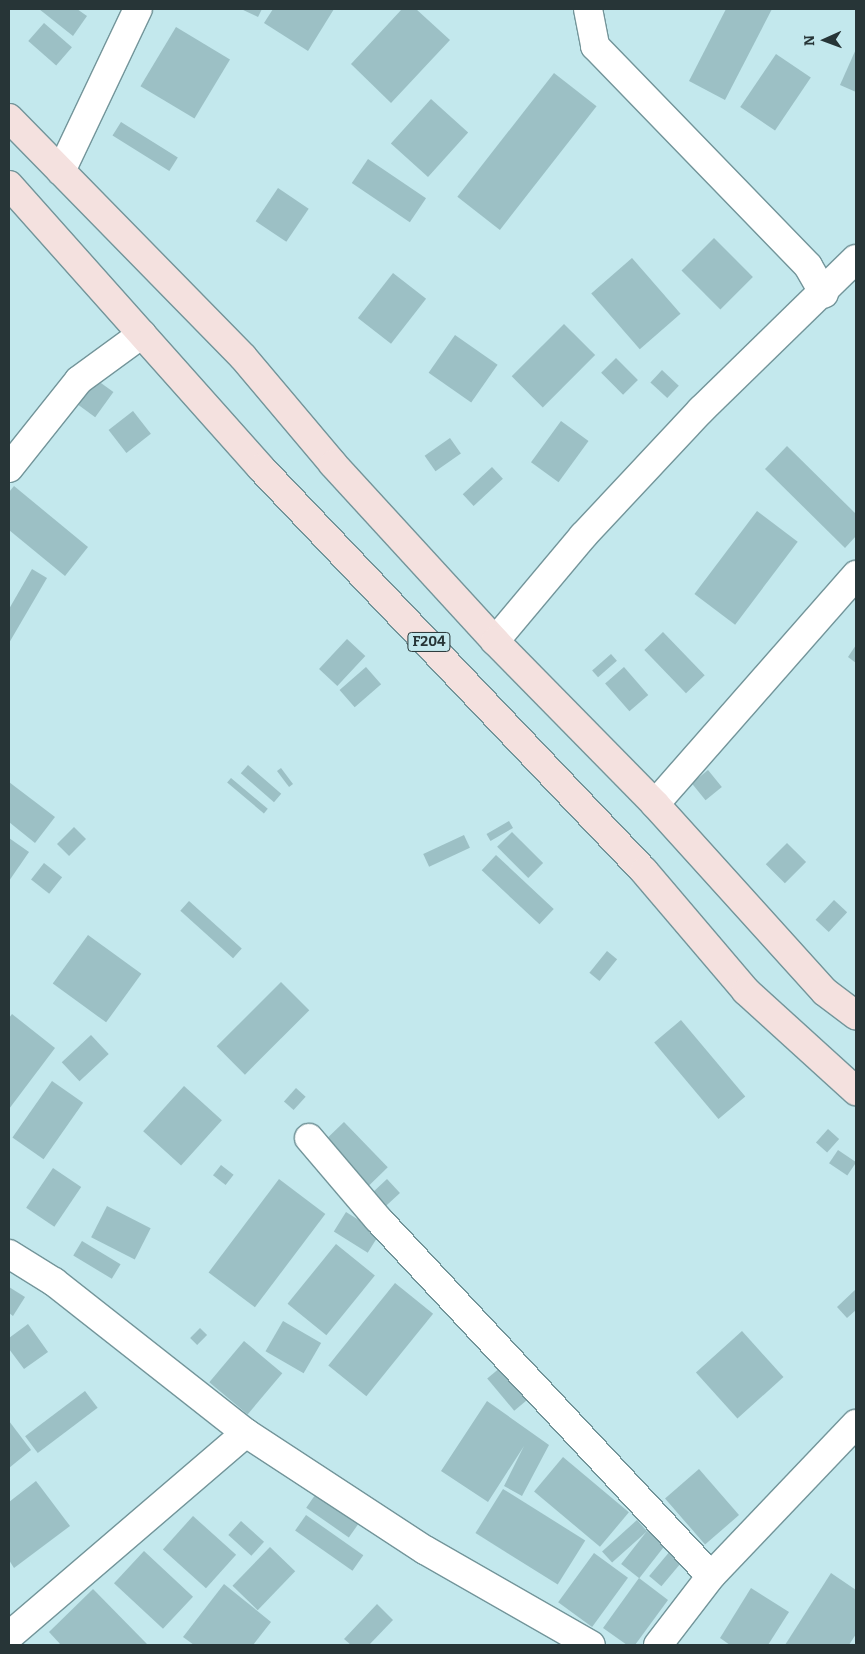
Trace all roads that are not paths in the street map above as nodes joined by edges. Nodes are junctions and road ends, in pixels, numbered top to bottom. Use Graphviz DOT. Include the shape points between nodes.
graph roads {
  1 [pos="138,9"];
  2 [pos="588,9"];
  3 [pos="9,118"];
  4 [pos="61,171"];
  5 [pos="9,185"];
  6 [pos="856,259"];
  7 [pos="824,294"];
  8 [pos="142,334"];
  9 [pos="9,468"];
  10 [pos="856,575"];
  11 [pos="495,641"];
  12 [pos="655,804"];
  13 [pos="856,1015"];
  14 [pos="856,1091"];
  15 [pos="309,1138"];
  16 [pos="9,1254"];
  17 [pos="856,1424"];
  18 [pos="246,1433"];
  19 [pos="711,1576"];
  20 [pos="9,1636"];
  21 [pos="591,1645"];
  22 [pos="658,1645"];
  1 -- 4 [label="street"];
  2 -- 7 [label="street" via="595,46 808,266"];
  3 -- 4 [label="main road"];
  4 -- 11 [label="main road" via="243,357 333,464"];
  5 -- 8 [label="main road, F204"];
  6 -- 7 [label="street"];
  7 -- 11 [label="street" via="701,410 583,536"];
  8 -- 9 [label="street" via="79,380"];
  8 -- 14 [label="main road, F204" via="261,468 644,870 746,991"];
  10 -- 12 [label="street"];
  11 -- 12 [label="main road"];
  12 -- 13 [label="main road" via="826,992"];
  15 -- 19 [label="street" via="378,1219"];
  16 -- 18 [label="street" via="54,1282"];
  17 -- 19 [label="street"];
  18 -- 20 [label="street"];
  18 -- 21 [label="street" via="424,1550"];
  19 -- 22 [label="street"];
}
